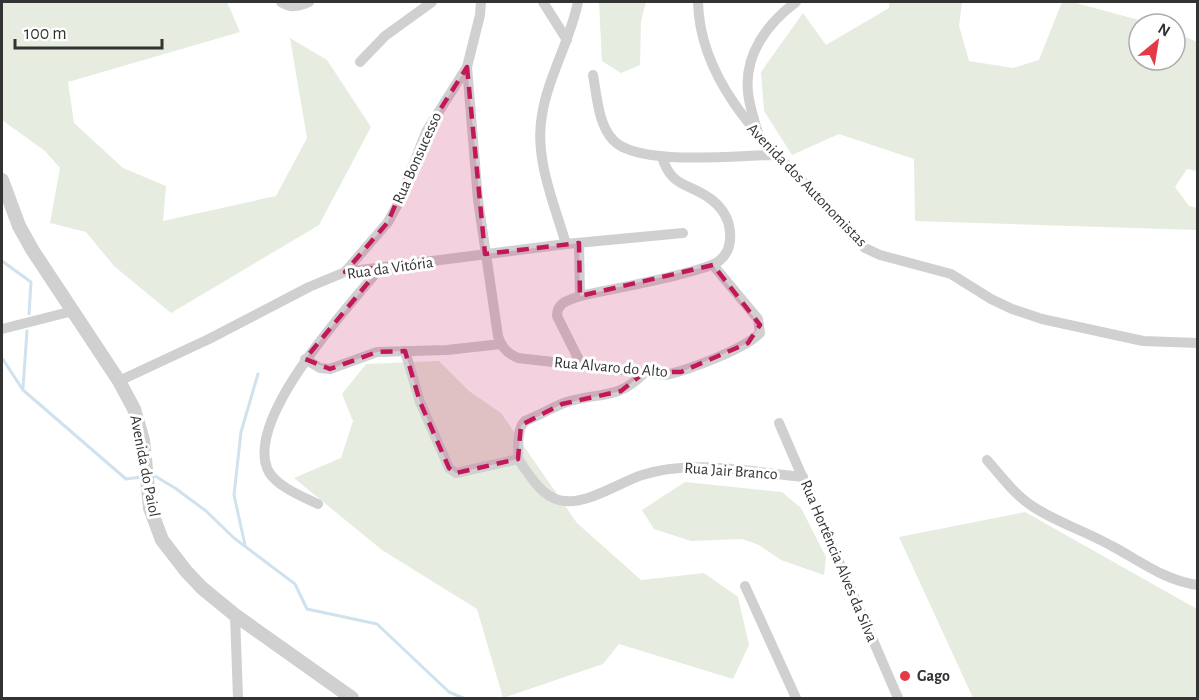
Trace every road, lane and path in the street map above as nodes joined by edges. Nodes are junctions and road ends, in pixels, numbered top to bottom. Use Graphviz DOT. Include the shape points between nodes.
graph roads {
  1 [pos="281,2"];
  2 [pos="309,2"];
  3 [pos="432,2"];
  4 [pos="482,2"];
  5 [pos="543,2"];
  6 [pos="578,2"];
  7 [pos="698,2"];
  8 [pos="796,2"];
  9 [pos="567,40"];
  10 [pos="360,62"];
  11 [pos="467,67"];
  12 [pos="593,75"];
  13 [pos="758,133"];
  14 [pos="776,154"];
  15 [pos="662,157"];
  16 [pos="2,180"];
  17 [pos="683,233"];
  18 [pos="579,243"];
  19 [pos="567,244"];
  20 [pos="485,254"];
  21 [pos="713,265"];
  22 [pos="381,267"];
  23 [pos="345,272"];
  24 [pos="580,296"];
  25 [pos="73,311"];
  26 [pos="2,329"];
  27 [pos="501,344"];
  28 [pos="1197,344"];
  29 [pos="405,351"];
  30 [pos="305,359"];
  31 [pos="581,364"];
  32 [pos="645,372"];
  33 [pos="119,381"];
  34 [pos="779,423"];
  35 [pos="518,459"];
  36 [pos="987,460"];
  37 [pos="802,477"];
  38 [pos="318,504"];
  39 [pos="1197,585"];
  40 [pos="745,586"];
  41 [pos="235,615"];
  42 [pos="238,699"];
  43 [pos="352,699"];
  44 [pos="796,699"];
  45 [pos="898,699"];
  1 -- 2 [label="street" via="291,7"];
  3 -- 10 [label="street" via="385,36"];
  4 -- 11 [label="street, Rua Bonsucesso"];
  5 -- 9 [label="street"];
  6 -- 9 [label="street"];
  7 -- 13 [label="street, Avenida dos Autonomistas" via="709,58 748,124"];
  8 -- 13 [label="street" via="771,25 752,57 748,92"];
  9 -- 19 [label="street" via="544,105 540,134 547,182"];
  11 -- 20 [label="street"];
  11 -- 23 [label="street, Rua Bonsucesso" via="426,132 388,222"];
  12 -- 15 [label="street" via="602,119 614,141 624,149"];
  13 -- 14 [label="street, Avenida dos Autonomistas"];
  14 -- 15 [label="street"];
  14 -- 28 [label="street, Avenida dos Autonomistas" via="865,248 880,255 951,274 991,299 1042,319 1143,341"];
  15 -- 21 [label="street" via="668,174 676,182 713,201 729,222 729,246"];
  16 -- 25 [label="street, Avenida do Paiol" via="19,226"];
  17 -- 18 [label="street, Rua da Vitória"];
  18 -- 19 [label="street, Rua da Vitória"];
  18 -- 24 [label="street"];
  19 -- 20 [label="street, Rua da Vitória"];
  20 -- 22 [label="street, Rua da Vitória"];
  20 -- 27 [label="street"];
  21 -- 24 [label="street"];
  21 -- 32 [label="street, Rua Alvaro do Alto" via="758,319 760,333 748,343 681,372"];
  22 -- 23 [label="street, Rua da Vitória"];
  22 -- 30 [label="street"];
  23 -- 33 [label="street, Rua da Vitória"];
  24 -- 31 [label="street" via="564,302 557,316"];
  25 -- 26 [label="street"];
  25 -- 33 [label="street, Avenida do Paiol"];
  27 -- 29 [label="street"];
  27 -- 31 [label="street, Rua Alvaro do Alto" via="518,358"];
  29 -- 30 [label="street" via="377,352 330,369"];
  29 -- 35 [label="street" via="420,402 452,472"];
  30 -- 38 [label="street" via="281,399 264,455 267,470 276,480"];
  31 -- 32 [label="street, Rua Alvaro do Alto"];
  32 -- 35 [label="street" via="621,391 562,404 525,421 520,427"];
  33 -- 41 [label="street, Avenida do Paiol" via="140,426 150,508 162,540 186,572"];
  34 -- 37 [label="street, Rua Hortência Alves da Silva"];
  35 -- 37 [label="street, Rua Jair Branco" via="548,496 572,502 641,476 688,466"];
  36 -- 39 [label="street" via="1032,506 1166,576"];
  37 -- 45 [label="street, Rua Hortência Alves da Silva"];
  40 -- 44 [label="street"];
  41 -- 42 [label="street"];
  41 -- 43 [label="street, Avenida do Paiol"];
}
